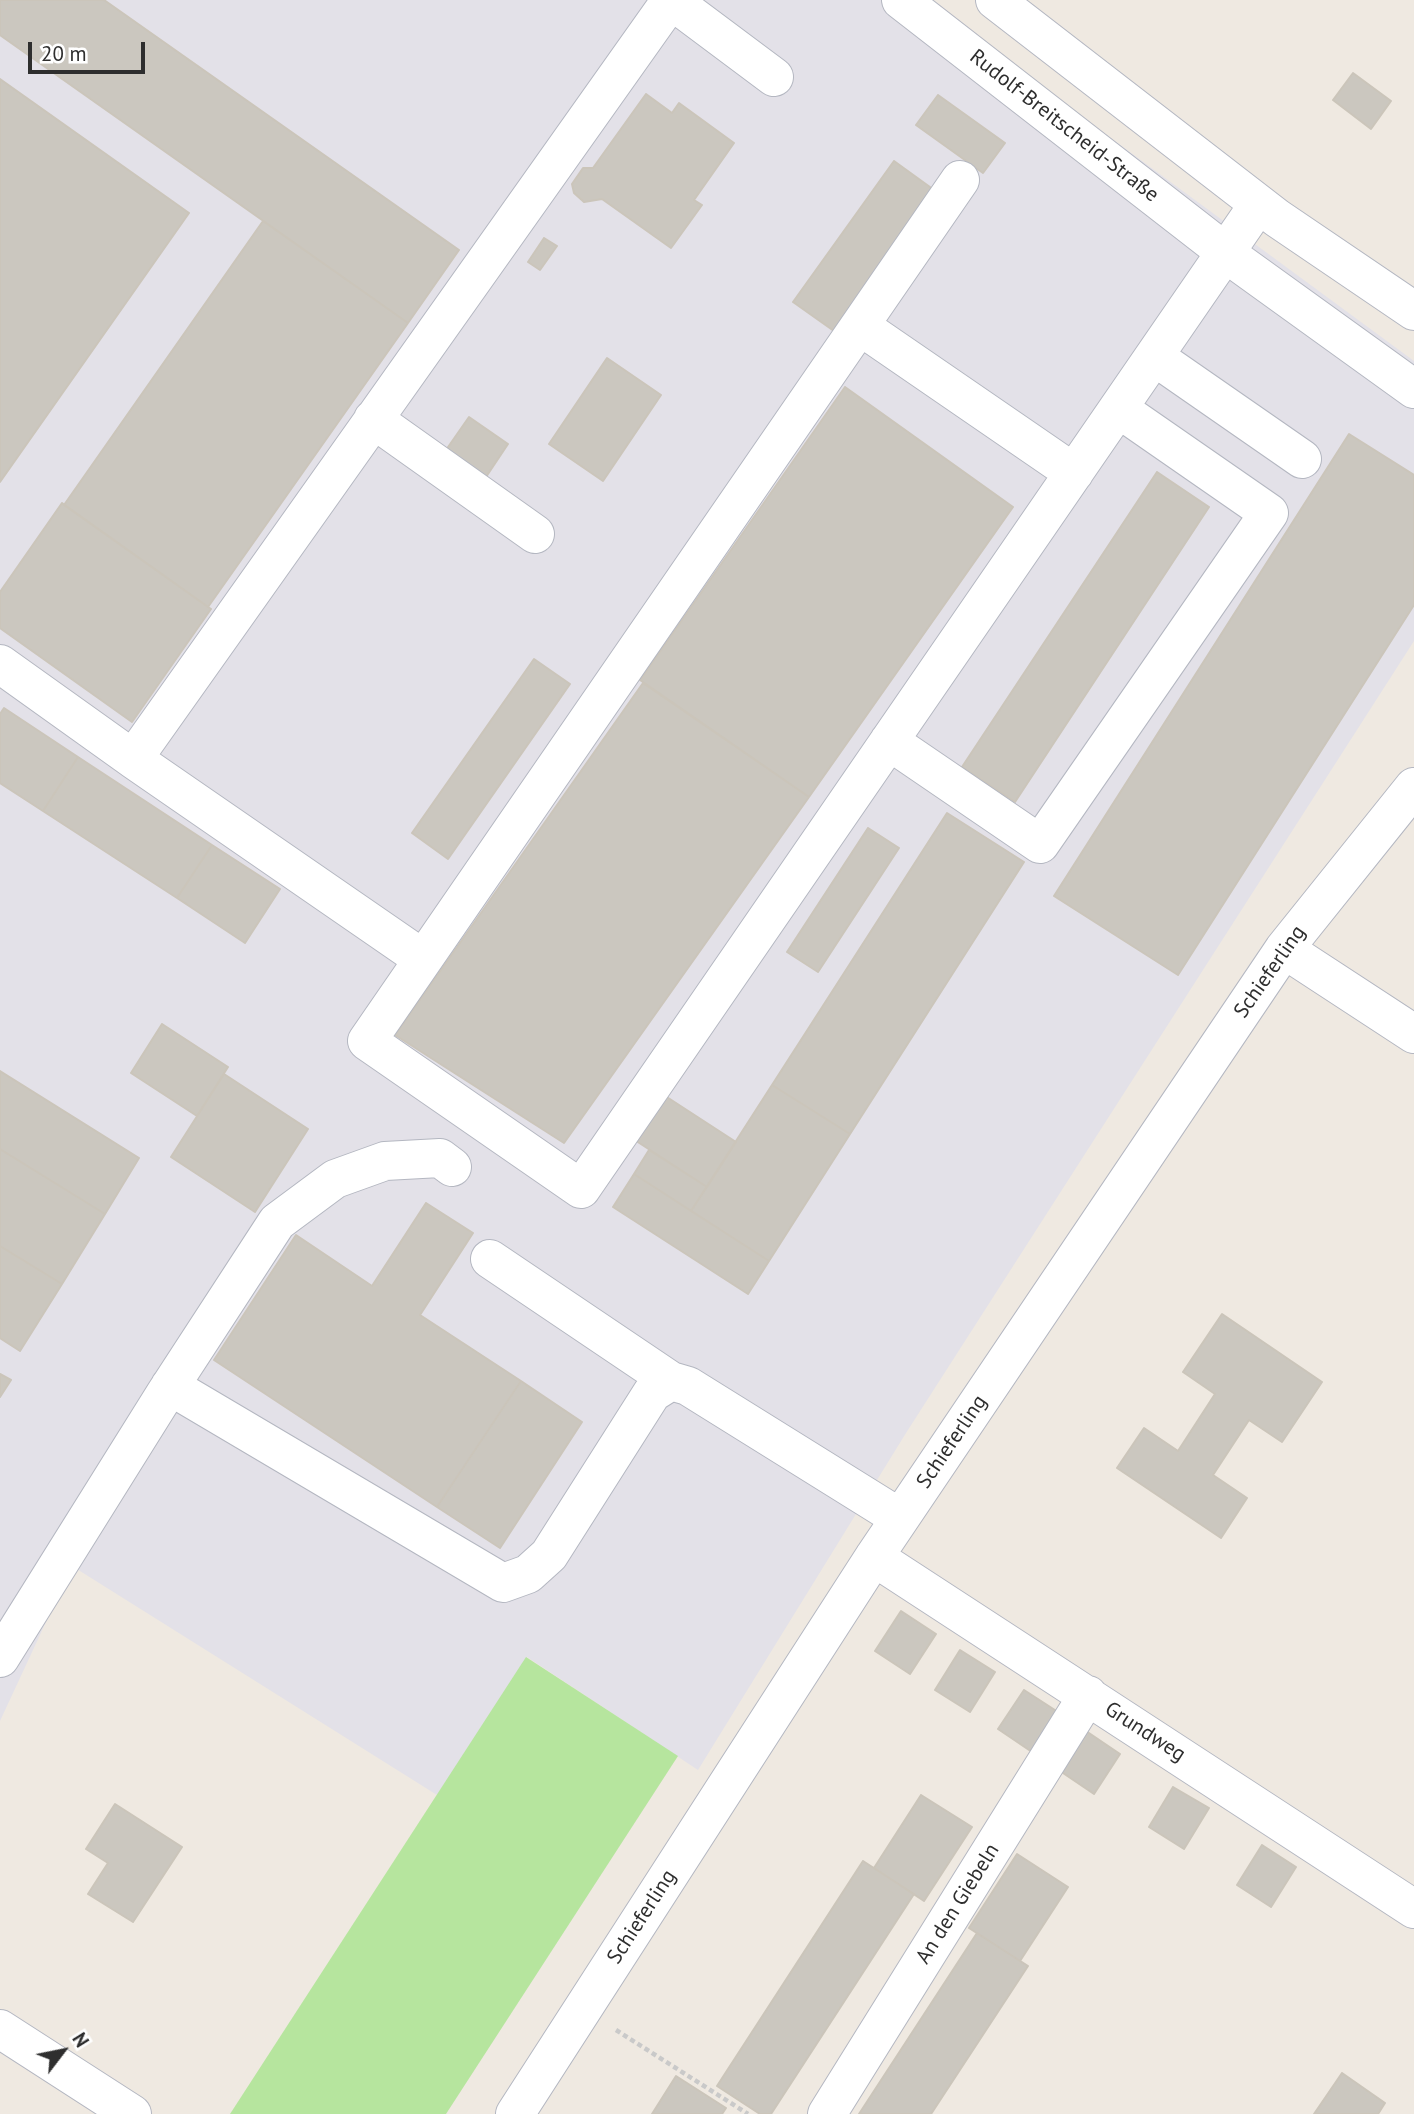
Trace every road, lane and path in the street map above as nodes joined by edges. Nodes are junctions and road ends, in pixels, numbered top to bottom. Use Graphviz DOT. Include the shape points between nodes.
graph roads {
  1 [pos="671,0"];
  2 [pos="901,0"];
  3 [pos="995,0"];
  4 [pos="774,77"];
  5 [pos="960,180"];
  6 [pos="1258,205"];
  7 [pos="1226,253"];
  8 [pos="1414,310"];
  9 [pos="860,326"];
  10 [pos="1155,357"];
  11 [pos="1414,390"];
  12 [pos="1119,409"];
  13 [pos="373,419"];
  14 [pos="1302,459"];
  15 [pos="1074,474"];
  16 [pos="535,534"];
  17 [pos="0,664"];
  18 [pos="890,741"];
  19 [pos="133,759"];
  20 [pos="1414,787"];
  21 [pos="1284,949"];
  22 [pos="423,959"];
  23 [pos="1414,1034"];
  24 [pos="452,1167"];
  25 [pos="490,1259"];
  26 [pos="671,1381"];
  27 [pos="170,1386"];
  28 [pos="900,1518"];
  29 [pos="874,1557"];
  30 [pos="0,1658"];
  31 [pos="1088,1695"];
  32 [pos="1414,1909"];
  33 [pos="583,2009"];
  34 [pos="0,2029"];
  35 [pos="132,2114"];
  36 [pos="515,2114"];
  37 [pos="748,2114"];
  38 [pos="827,2114"];
  1 -- 4 [label="street"];
  1 -- 13 [label="street"];
  2 -- 7 [label="street, Rudolf-Breitscheid-Straße"];
  3 -- 6 [label="street"];
  5 -- 9 [label="street"];
  6 -- 7 [label="street"];
  6 -- 8 [label="street"];
  7 -- 10 [label="street"];
  7 -- 11 [label="street, Rudolf-Breitscheid-Straße"];
  9 -- 15 [label="street"];
  9 -- 22 [label="street"];
  10 -- 12 [label="street"];
  10 -- 14 [label="street"];
  12 -- 15 [label="street"];
  12 -- 18 [label="street" via="1269,513 1040,844"];
  13 -- 16 [label="street"];
  13 -- 19 [label="street"];
  15 -- 18 [label="street"];
  17 -- 19 [label="street"];
  18 -- 22 [label="street" via="581,1189 367,1041"];
  19 -- 22 [label="street"];
  20 -- 21 [label="street, Schieferling"];
  21 -- 23 [label="street"];
  21 -- 28 [label="street, Schieferling"];
  24 -- 27 [label="street" via="440,1158 385,1161 334,1179 277,1222"];
  25 -- 26 [label="street"];
  26 -- 27 [label="street" via="652,1393 549,1555 528,1574 503,1583"];
  26 -- 28 [label="street" via="688,1386"];
  27 -- 30 [label="street"];
  28 -- 29 [label="street, Schieferling"];
  29 -- 31 [label="street, Grundweg"];
  29 -- 33 [label="street, Schieferling"];
  31 -- 32 [label="street, Grundweg"];
  31 -- 38 [label="street, An den Giebeln"];
  33 -- 36 [label="street, Schieferling"];
  33 -- 37 [label="path"];
  34 -- 35 [label="street"];
}
